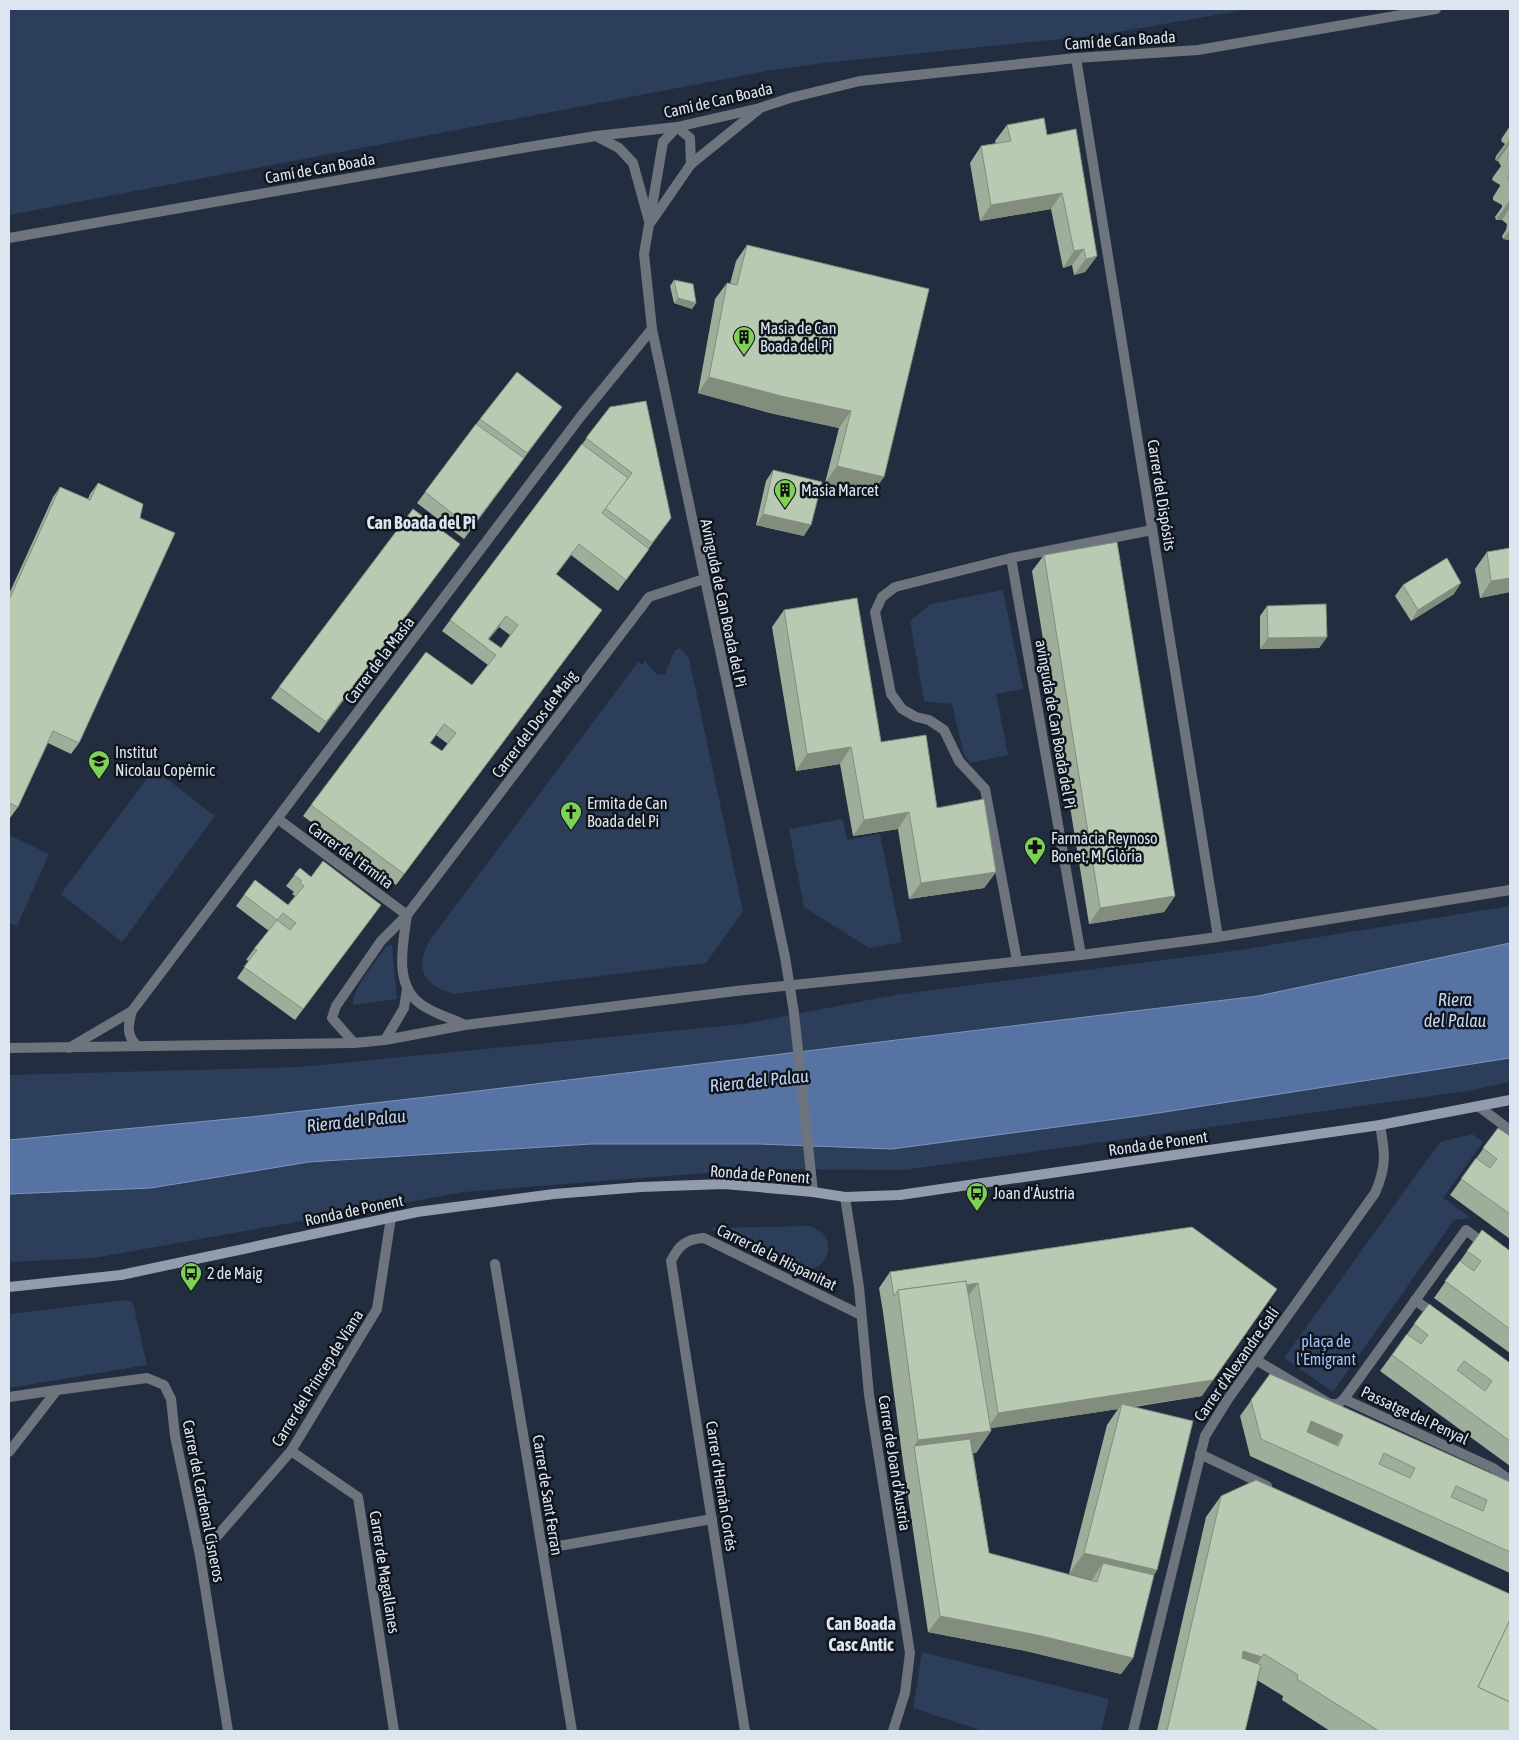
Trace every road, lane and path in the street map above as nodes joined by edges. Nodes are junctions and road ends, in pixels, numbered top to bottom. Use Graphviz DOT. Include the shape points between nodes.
graph roads {
  1 [pos="1436,9"];
  2 [pos="1076,58"];
  3 [pos="760,108"];
  4 [pos="677,127"];
  5 [pos="596,136"];
  6 [pos="691,164"];
  7 [pos="650,225"];
  8 [pos="9,238"];
  9 [pos="652,329"];
  10 [pos="1152,530"];
  11 [pos="1011,558"];
  12 [pos="704,579"];
  13 [pos="278,819"];
  14 [pos="1510,890"];
  15 [pos="407,915"];
  16 [pos="1218,936"];
  17 [pos="1081,955"];
  18 [pos="1018,962"];
  19 [pos="790,985"];
  20 [pos="407,989"];
  21 [pos="132,1011"];
  22 [pos="465,1025"];
  23 [pos="385,1040"];
  24 [pos="354,1043"];
  25 [pos="137,1046"];
  26 [pos="9,1048"];
  27 [pos="68,1048"];
  28 [pos="1510,1100"];
  29 [pos="1478,1106"];
  30 [pos="1380,1125"];
  31 [pos="1510,1130"];
  32 [pos="813,1192"];
  33 [pos="845,1197"];
  34 [pos="390,1217"];
  35 [pos="678,1246"];
  36 [pos="1495,1252"];
  37 [pos="495,1264"];
  38 [pos="9,1287"];
  39 [pos="1415,1300"];
  40 [pos="861,1316"];
  41 [pos="1447,1323"];
  42 [pos="1256,1360"];
  43 [pos="57,1390"];
  44 [pos="9,1397"];
  45 [pos="1344,1398"];
  46 [pos="9,1452"];
  47 [pos="291,1452"];
  48 [pos="1200,1454"];
  49 [pos="1510,1480"];
  50 [pos="1280,1492"];
  51 [pos="712,1519"];
  52 [pos="542,1549"];
  53 [pos="200,1556"];
  54 [pos="228,1731"];
  55 [pos="394,1731"];
  56 [pos="572,1731"];
  57 [pos="745,1731"];
  58 [pos="893,1731"];
  59 [pos="1134,1731"];
  1 -- 2 [label="street, Camí de Can Boada" via="1198,50"];
  2 -- 3 [label="street, Camí de Can Boada" via="860,81"];
  2 -- 10 [label="street, Carrer del Dispósits"];
  3 -- 4 [label="street, Camí de Can Boada"];
  3 -- 6 [label="street"];
  4 -- 5 [label="street, Camí de Can Boada"];
  4 -- 6 [label="street" via="690,138"];
  4 -- 7 [label="street, Avinguda de Can Boada del Pi" via="663,142"];
  5 -- 7 [label="street" via="619,148 633,163"];
  5 -- 8 [label="street, Camí de Can Boada"];
  6 -- 7 [label="street"];
  7 -- 9 [label="street, Avinguda de Can Boada del Pi" via="644,254"];
  9 -- 12 [label="street, Avinguda de Can Boada del Pi"];
  9 -- 13 [label="street, Carrer de la Masia" via="581,416"];
  10 -- 11 [label="street"];
  10 -- 16 [label="street, Carrer del Dispósits"];
  11 -- 17 [label="street, avinguda de Can Boada del Pi"];
  11 -- 18 [label="street" via="896,587 882,597 875,612 891,694 902,709 944,730 959,761 985,789"];
  12 -- 15 [label="street, Carrer del Dos de Maig" via="649,597"];
  12 -- 19 [label="street, Avinguda de Can Boada del Pi"];
  13 -- 15 [label="street, Carrer de l'Ermita"];
  13 -- 21 [label="street, Carrer de la Masia"];
  14 -- 16 [label="street"];
  15 -- 20 [label="street" via="402,970"];
  15 -- 24 [label="street, Carrer del Dos de Maig" via="382,941 336,1006 332,1018"];
  16 -- 17 [label="street"];
  17 -- 18 [label="street"];
  18 -- 19 [label="street"];
  19 -- 22 [label="street"];
  19 -- 32 [label="street"];
  20 -- 22 [label="street" via="421,1005"];
  20 -- 23 [label="street" via="404,1008"];
  21 -- 25 [label="street" via="128,1025 130,1038"];
  21 -- 27 [label="street, Carrer de la Masia"];
  22 -- 23 [label="street"];
  23 -- 24 [label="street"];
  24 -- 25 [label="street"];
  25 -- 27 [label="street"];
  26 -- 27 [label="street"];
  28 -- 29 [label="main road, Ronda de Ponent"];
  29 -- 30 [label="main road, Ronda de Ponent"];
  29 -- 31 [label="street"];
  30 -- 33 [label="main road, Ronda de Ponent" via="918,1193"];
  30 -- 42 [label="street, Carrer d'Alexandre Galí" via="1386,1155 1383,1175 1375,1193"];
  32 -- 33 [label="main road, Ronda de Ponent"];
  32 -- 34 [label="main road, Ronda de Ponent" via="724,1184 641,1187 525,1198"];
  33 -- 40 [label="street, Carrer de Joan d'Àustria" via="852,1228"];
  34 -- 38 [label="main road, Ronda de Ponent" via="158,1268 72,1282"];
  34 -- 47 [label="street, Carrer del Princep de Viana" via="377,1309"];
  35 -- 40 [label="street, Carrer de la Hispanitat" via="704,1238"];
  35 -- 51 [label="street, Carrer d'Hernán Cortés" via="671,1261"];
  36 -- 39 [label="street" via="1466,1230"];
  37 -- 52 [label="street, Carrer de Sant Ferran"];
  39 -- 41 [label="street"];
  39 -- 45 [label="street"];
  40 -- 58 [label="street, Carrer de Joan d'Àustria" via="869,1395 910,1653 905,1693"];
  42 -- 45 [label="street, Passatge del Penyal" via="1330,1404 1338,1404"];
  42 -- 48 [label="street, Carrer d'Alexandre Galí" via="1205,1436"];
  43 -- 44 [label="street, Carrer del Cardenal Cisneros"];
  43 -- 46 [label="street"];
  43 -- 53 [label="street, Carrer del Cardenal Cisneros" via="147,1378 164,1385 171,1399 175,1436"];
  45 -- 49 [label="street, Passatge del Penyal" via="1493,1468"];
  47 -- 53 [label="street, Carrer del Princep de Viana"];
  47 -- 55 [label="street, Carrer de Magallanes" via="358,1497"];
  48 -- 50 [label="street"];
  48 -- 59 [label="street, Carrer d'Alexandre Galí"];
  51 -- 52 [label="street"];
  51 -- 57 [label="street, Carrer d'Hernán Cortés"];
  52 -- 56 [label="street, Carrer de Sant Ferran"];
  53 -- 54 [label="street, Carrer del Cardenal Cisneros"];
}
